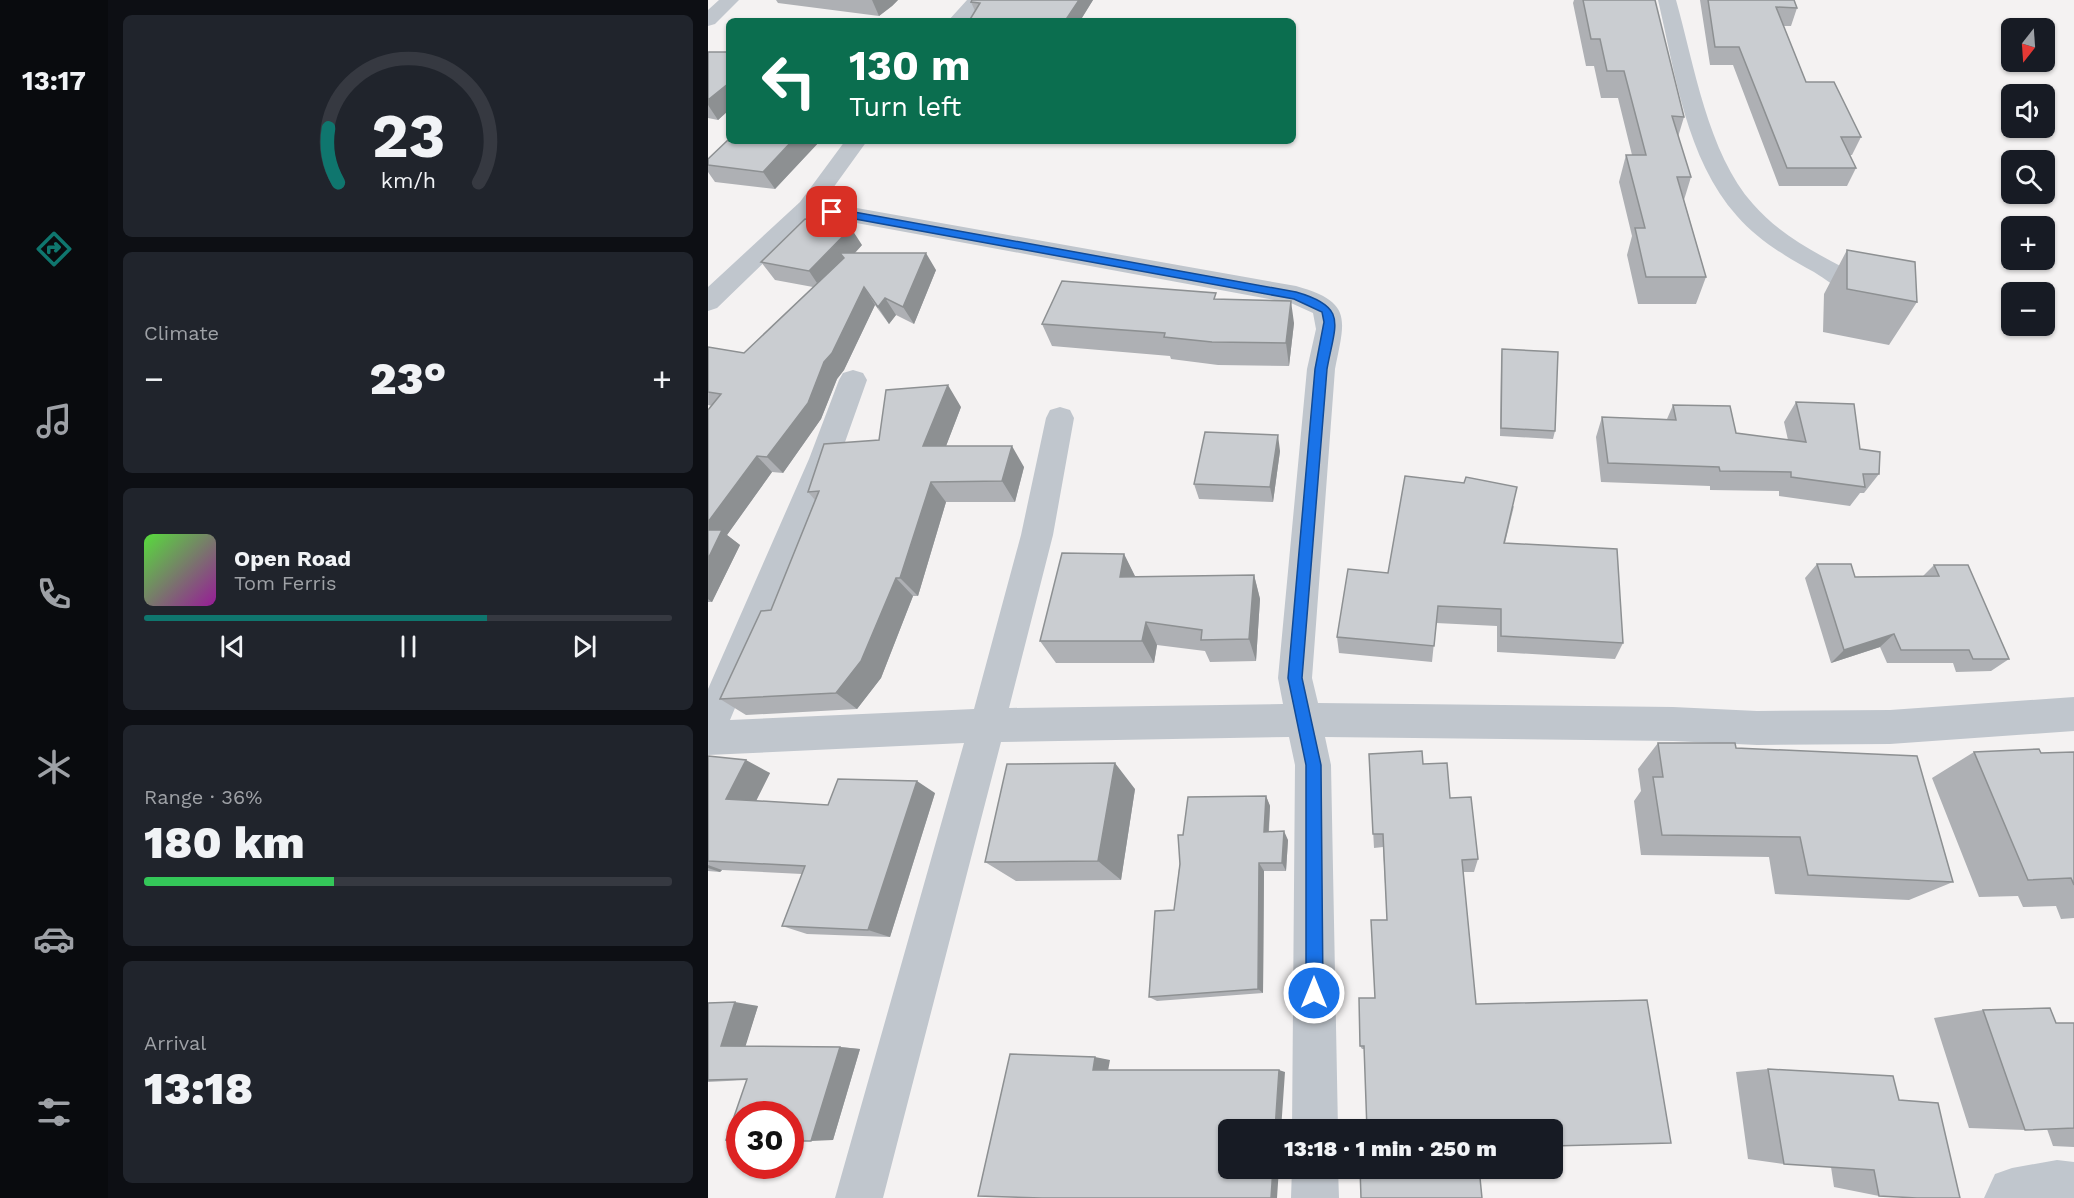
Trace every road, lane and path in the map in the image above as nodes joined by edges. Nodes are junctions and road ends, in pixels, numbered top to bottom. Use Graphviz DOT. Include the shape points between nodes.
graph roads {
  1 [pos="730,0"];
  2 [pos="978,0"];
  3 [pos="1667,0"];
  4 [pos="961,18"];
  5 [pos="708,20"];
  6 [pos="853,144"];
  7 [pos="808,207"];
  8 [pos="1862,288"];
  9 [pos="708,302"];
  10 [pos="853,380"];
  11 [pos="1060,418"];
  12 [pos="2074,714"];
  13 [pos="1305,720"];
  14 [pos="986,725"];
  15 [pos="708,730"];
  16 [pos="708,738"];
  17 [pos="1315,1119"];
  18 [pos="1315,1179"];
  19 [pos="2074,1185"];
  20 [pos="859,1198"];
  21 [pos="1315,1198"];
  22 [pos="2008,1198"];
  1 -- 5 [label="street"];
  2 -- 4 [label="street"];
  3 -- 8 [label="street" via="1709,150 1725,184 1745,210 1768,230"];
  6 -- 7 [label="street"];
  7 -- 9 [label="street"];
  7 -- 13 [label="street" via="1296,295 1327,310 1330,322 1321,369 1295,678"];
  10 -- 15 [label="street" via="824,459"];
  11 -- 14 [label="street" via="1037,535"];
  12 -- 13 [label="street" via="1890,727"];
  13 -- 14 [label="street"];
  13 -- 17 [label="street" via="1313,765"];
  14 -- 16 [label="street"];
  14 -- 20 [label="street"];
  18 -- 21 [label="street"];
  19 -- 22 [label="street" via="2057,1183 2012,1191"];
}
